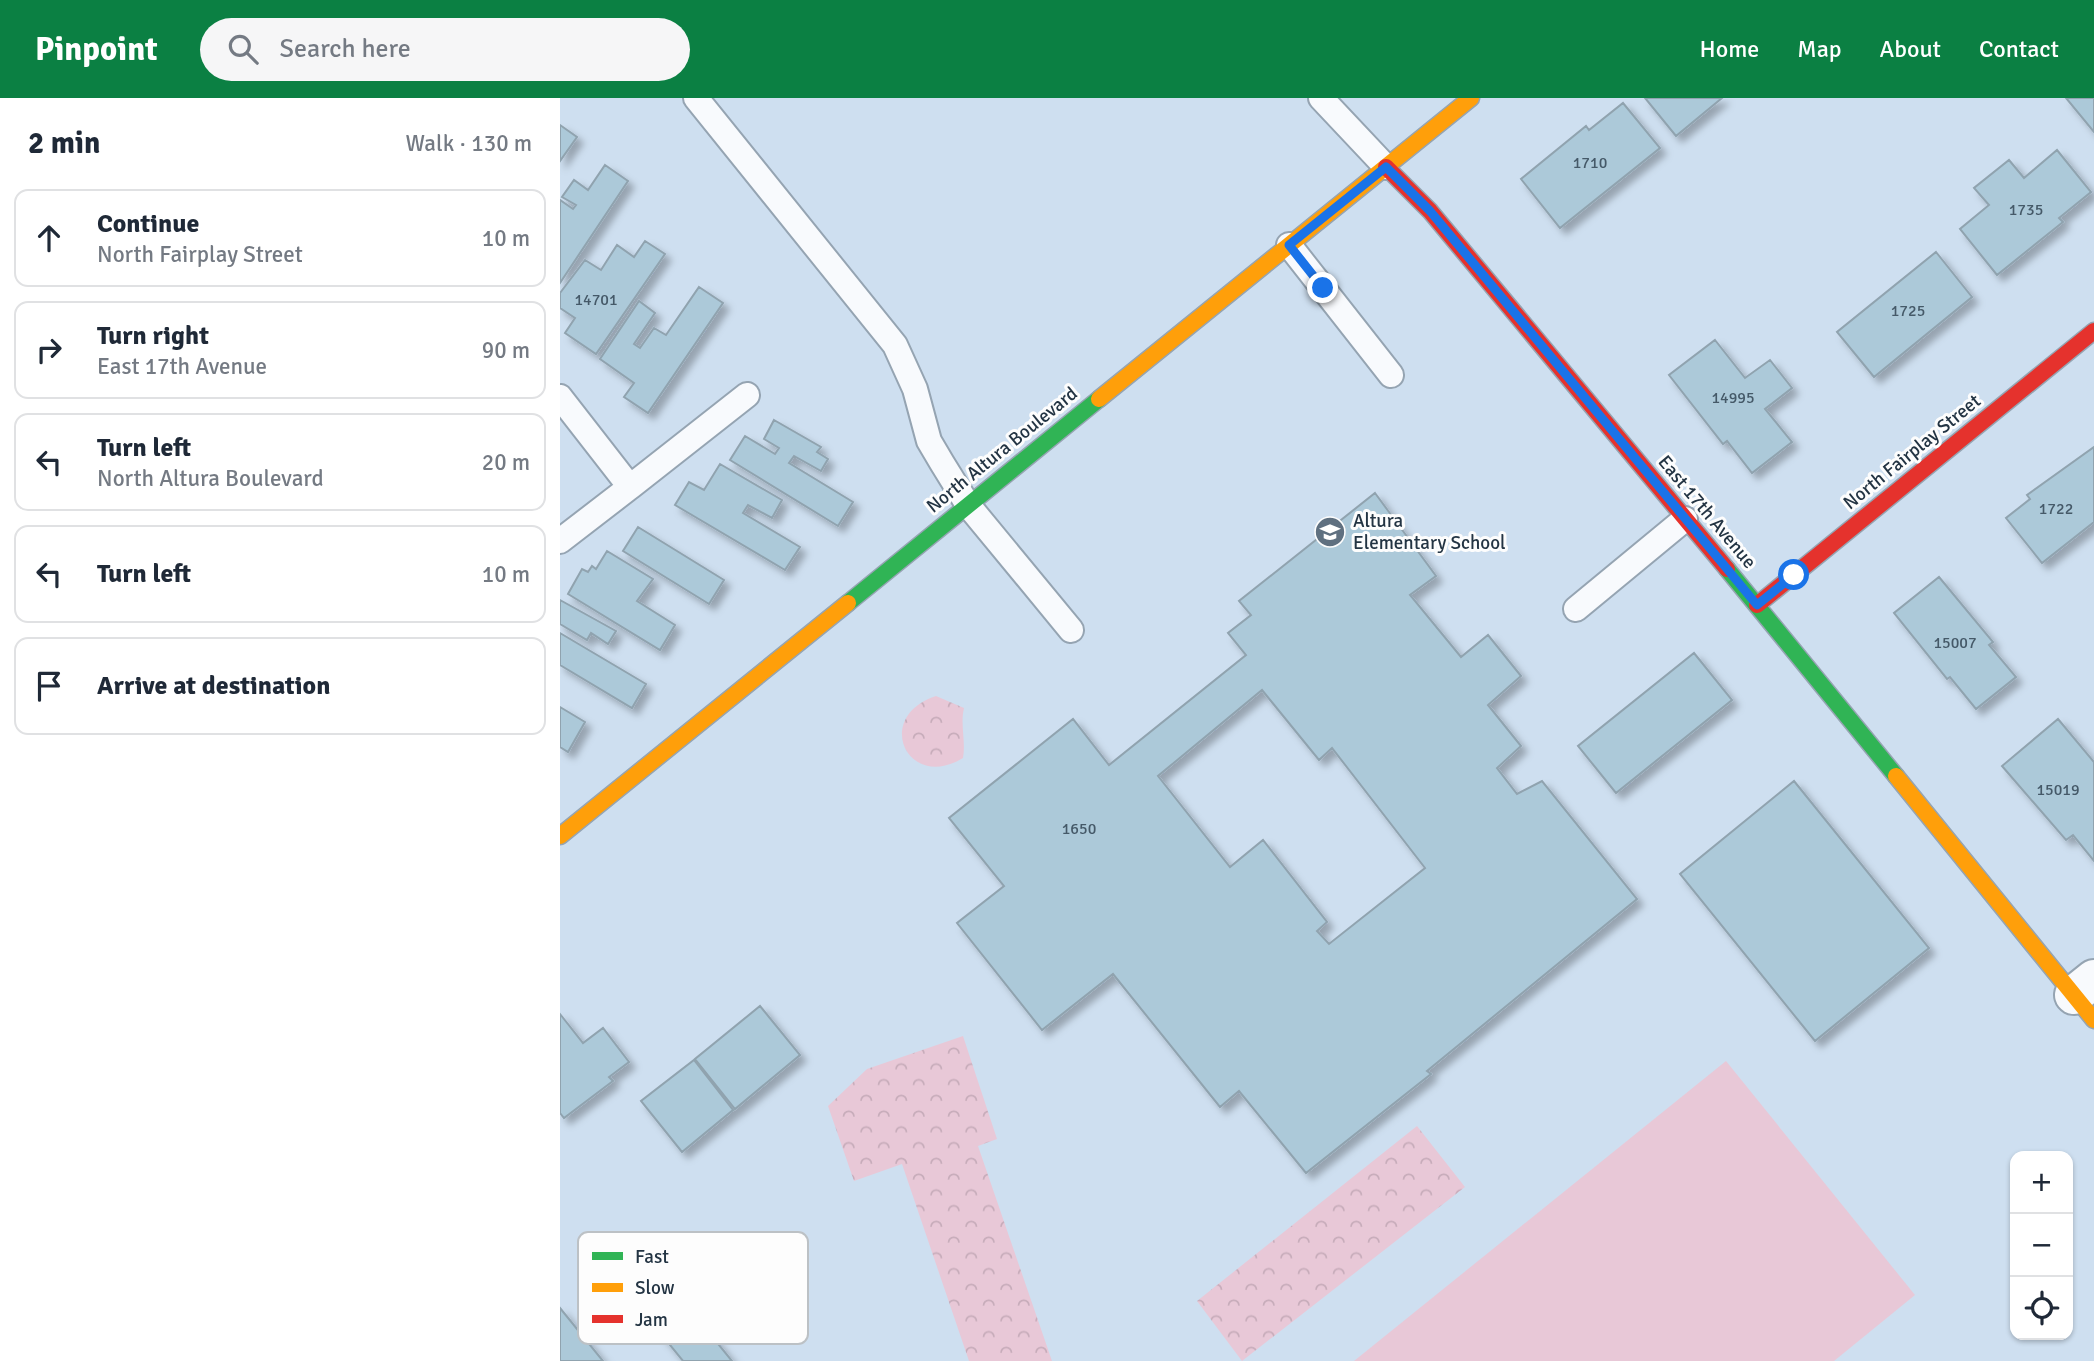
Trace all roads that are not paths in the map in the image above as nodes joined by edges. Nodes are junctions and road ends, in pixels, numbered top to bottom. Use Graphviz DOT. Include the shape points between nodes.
graph roads {
  1 [pos="696,98"];
  2 [pos="1321,98"];
  3 [pos="1471,98"];
  4 [pos="1386,167"];
  5 [pos="1289,245"];
  6 [pos="2094,331"];
  7 [pos="1391,375"];
  8 [pos="747,394"];
  9 [pos="560,397"];
  10 [pos="627,484"];
  11 [pos="968,505"];
  12 [pos="1685,519"];
  13 [pos="560,541"];
  14 [pos="1757,605"];
  15 [pos="1576,609"];
  16 [pos="1071,630"];
  17 [pos="560,836"];
  18 [pos="2087,998"];
  1 -- 11 [label="lane" via="895,345 915,389 929,441"];
  2 -- 4 [label="lane"];
  3 -- 4 [label="street, North Altura Boulevard"];
  4 -- 5 [label="street, North Altura Boulevard"];
  4 -- 12 [label="street, East 17th Avenue" via="1430,211"];
  5 -- 7 [label="lane"];
  5 -- 11 [label="street, North Altura Boulevard"];
  6 -- 14 [label="street, North Fairplay Street"];
  8 -- 10 [label="lane"];
  9 -- 10 [label="lane"];
  10 -- 13 [label="lane"];
  11 -- 16 [label="lane"];
  11 -- 17 [label="street, North Altura Boulevard"];
  12 -- 14 [label="street, East 17th Avenue"];
  12 -- 15 [label="lane"];
  14 -- 18 [label="street, East 17th Avenue"];
}
